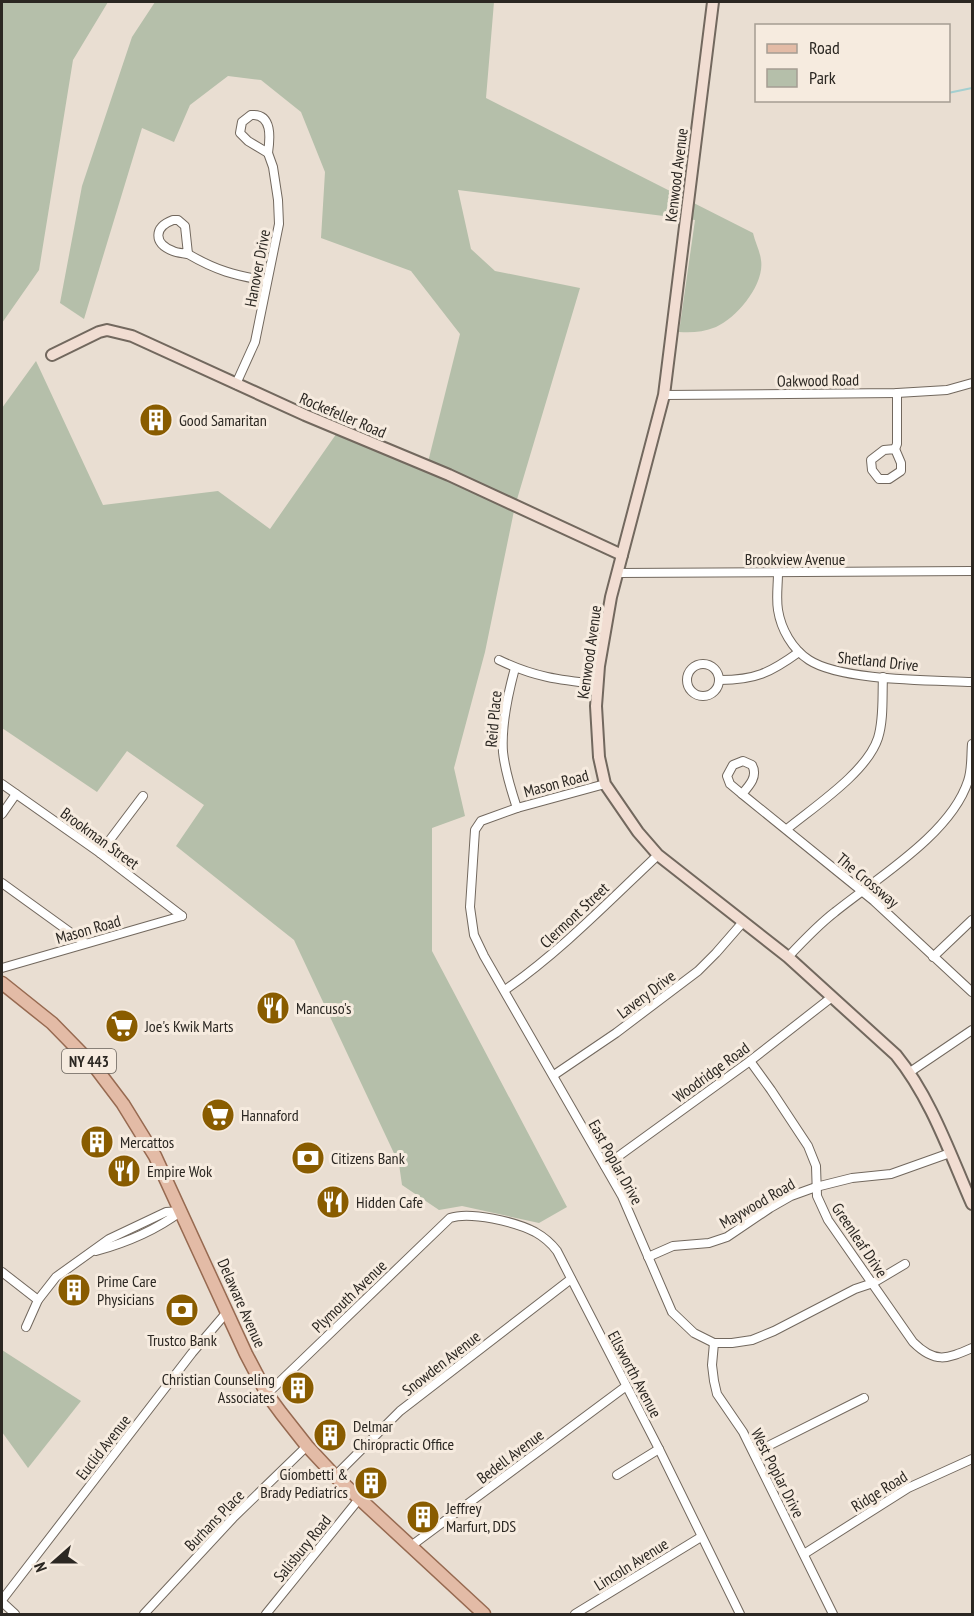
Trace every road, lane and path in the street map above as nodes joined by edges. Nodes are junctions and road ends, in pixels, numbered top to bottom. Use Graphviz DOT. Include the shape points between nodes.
graph roads {
  1 [pos="713,2"];
  2 [pos="268,153"];
  3 [pos="188,254"];
  4 [pos="267,281"];
  5 [pos="52,355"];
  6 [pos="972,383"];
  7 [pos="236,384"];
  8 [pos="897,393"];
  9 [pos="664,394"];
  10 [pos="895,449"];
  11 [pos="622,555"];
  12 [pos="972,571"];
  13 [pos="618,573"];
  14 [pos="778,573"];
  15 [pos="799,652"];
  16 [pos="499,660"];
  17 [pos="515,668"];
  18 [pos="883,677"];
  19 [pos="720,680"];
  20 [pos="972,682"];
  21 [pos="597,684"];
  22 [pos="972,744"];
  23 [pos="971,781"];
  24 [pos="2,784"];
  25 [pos="605,784"];
  26 [pos="16,794"];
  27 [pos="742,794"];
  28 [pos="143,796"];
  29 [pos="517,808"];
  30 [pos="2,814"];
  31 [pos="481,821"];
  32 [pos="787,829"];
  33 [pos="100,853"];
  34 [pos="658,855"];
  35 [pos="2,883"];
  36 [pos="860,892"];
  37 [pos="182,916"];
  38 [pos="743,921"];
  39 [pos="972,921"];
  40 [pos="85,943"];
  41 [pos="789,957"];
  42 [pos="933,957"];
  43 [pos="2,968"];
  44 [pos="2,983"];
  45 [pos="505,990"];
  46 [pos="972,992"];
  47 [pos="832,997"];
  48 [pos="972,1030"];
  49 [pos="750,1061"];
  50 [pos="910,1072"];
  51 [pos="554,1075"];
  52 [pos="950,1153"];
  53 [pos="605,1166"];
  54 [pos="816,1187"];
  55 [pos="972,1204"];
  56 [pos="181,1211"];
  57 [pos="450,1218"];
  58 [pos="648,1257"];
  59 [pos="905,1264"];
  60 [pos="2,1272"];
  61 [pos="571,1280"];
  62 [pos="873,1283"];
  63 [pos="38,1300"];
  64 [pos="227,1312"];
  65 [pos="26,1327"];
  66 [pos="714,1343"];
  67 [pos="972,1348"];
  68 [pos="625,1387"];
  69 [pos="267,1394"];
  70 [pos="864,1398"];
  71 [pos="307,1446"];
  72 [pos="659,1449"];
  73 [pos="754,1453"];
  74 [pos="972,1459"];
  75 [pos="617,1475"];
  76 [pos="335,1476"];
  77 [pos="359,1499"];
  78 [pos="701,1537"];
  79 [pos="411,1546"];
  80 [pos="804,1554"];
  81 [pos="2,1601"];
  82 [pos="15,1614"];
  83 [pos="144,1614"];
  84 [pos="266,1614"];
  85 [pos="484,1614"];
  86 [pos="575,1614"];
  87 [pos="740,1614"];
  88 [pos="833,1614"];
  1 -- 9 [label="street, Kenwood Avenue"];
  2 -- 2 [label="street, Hanover Drive" via="268,123 256,115 247,117 240,133"];
  2 -- 4 [label="street, Hanover Drive" via="275,178 279,224"];
  3 -- 3 [label="street" via="173,251 162,242 158,230 163,224 173,220 183,224"];
  3 -- 4 [label="street" via="230,274"];
  4 -- 7 [label="street, Hanover Drive" via="255,342"];
  5 -- 7 [label="street, Rockefeller Road" via="99,332 117,332"];
  6 -- 8 [label="street, Oakwood Road" via="947,390"];
  7 -- 11 [label="street, Rockefeller Road" via="449,475"];
  8 -- 9 [label="street, Oakwood Road"];
  8 -- 10 [label="street"];
  9 -- 11 [label="street, Kenwood Avenue"];
  10 -- 10 [label="street" via="884,450 871,460 879,479 889,479 901,471"];
  11 -- 13 [label="street, Kenwood Avenue"];
  12 -- 14 [label="street, Brookview Avenue"];
  13 -- 14 [label="street, Brookview Avenue"];
  13 -- 21 [label="street, Kenwood Avenue"];
  14 -- 15 [label="street, Shetland Drive" via="778,610 783,628"];
  15 -- 18 [label="street, Shetland Drive" via="823,667"];
  15 -- 19 [label="street" via="776,669 758,676"];
  16 -- 17 [label="street"];
  17 -- 21 [label="street"];
  17 -- 29 [label="street, Reid Place" via="510,681 503,752"];
  18 -- 20 [label="street, Shetland Drive"];
  18 -- 32 [label="street" via="879,732 868,758"];
  19 -- 19 [label="street" via="715,669 706,665 697,667 687,679 690,690 698,696 712,693"];
  21 -- 25 [label="street, Kenwood Avenue" via="599,757"];
  22 -- 23 [label="street"];
  23 -- 36 [label="street" via="933,833"];
  24 -- 26 [label="street, Brookman Street"];
  25 -- 29 [label="street, Mason Road"];
  25 -- 34 [label="street, Kenwood Avenue"];
  26 -- 30 [label="street"];
  26 -- 33 [label="street, Brookman Street"];
  27 -- 32 [label="street, The Crossway"];
  28 -- 33 [label="street"];
  29 -- 31 [label="street, Mason Road"];
  31 -- 45 [label="street, East Poplar Drive" via="475,830 471,923 484,956"];
  32 -- 36 [label="street, The Crossway"];
  33 -- 37 [label="street, Brookman Street"];
  34 -- 38 [label="street, Kenwood Avenue"];
  34 -- 45 [label="street, Clermont Street" via="538,967"];
  35 -- 40 [label="street"];
  36 -- 41 [label="street" via="832,913"];
  36 -- 42 [label="street, The Crossway"];
  37 -- 40 [label="street, Mason Road"];
  38 -- 41 [label="street, Kenwood Avenue"];
  38 -- 51 [label="street, Lavery Drive" via="699,971"];
  39 -- 42 [label="street"];
  40 -- 43 [label="street, Mason Road"];
  41 -- 47 [label="street, Kenwood Avenue"];
  42 -- 46 [label="street, The Crossway"];
  44 -- 56 [label="main road, Delaware Avenue / NY 443" via="52,1023 111,1086 141,1132"];
  45 -- 51 [label="street, East Poplar Drive"];
  47 -- 49 [label="street, Woodridge Road"];
  47 -- 50 [label="street, Kenwood Avenue"];
  48 -- 50 [label="street"];
  49 -- 53 [label="street, Woodridge Road"];
  49 -- 54 [label="street, Greenleaf Drive" via="808,1146 816,1166"];
  50 -- 52 [label="street, Kenwood Avenue"];
  51 -- 53 [label="street, East Poplar Drive"];
  52 -- 54 [label="street, Maywood Road" via="891,1174"];
  52 -- 55 [label="street, Kenwood Avenue"];
  53 -- 58 [label="street, East Poplar Drive"];
  54 -- 58 [label="street, Maywood Road" via="791,1196 727,1237 673,1246"];
  54 -- 62 [label="street, Greenleaf Drive" via="828,1220"];
  56 -- 63 [label="street" via="166,1212 109,1239 56,1277"];
  56 -- 64 [label="main road, Delaware Avenue / NY 443"];
  57 -- 61 [label="street, Ellsworth Avenue" via="468,1215 536,1232 550,1242"];
  57 -- 69 [label="street, Plymouth Avenue"];
  58 -- 66 [label="street, East Poplar Drive" via="672,1312 694,1333"];
  59 -- 62 [label="street"];
  60 -- 63 [label="street"];
  61 -- 68 [label="street, Ellsworth Avenue"];
  61 -- 76 [label="street, Snowden Avenue" via="400,1411"];
  62 -- 66 [label="street" via="766,1335"];
  62 -- 67 [label="street, Greenleaf Drive" via="913,1342 927,1354 944,1358"];
  63 -- 65 [label="street"];
  64 -- 69 [label="main road, Delaware Avenue / NY 443"];
  64 -- 81 [label="street, Euclid Avenue"];
  66 -- 73 [label="street, West Poplar Drive" via="712,1365 717,1394"];
  68 -- 72 [label="street, Ellsworth Avenue"];
  68 -- 79 [label="street, Bedell Avenue"];
  69 -- 71 [label="main road, Delaware Avenue / NY 443"];
  70 -- 73 [label="street"];
  71 -- 76 [label="main road, Delaware Avenue / NY 443"];
  71 -- 83 [label="street, Burhans Place"];
  72 -- 75 [label="street"];
  72 -- 78 [label="street, Ellsworth Avenue"];
  73 -- 80 [label="street, West Poplar Drive"];
  74 -- 80 [label="street, Ridge Road" via="908,1488"];
  76 -- 77 [label="main road, Delaware Avenue / NY 443"];
  77 -- 79 [label="main road, Delaware Avenue / NY 443"];
  77 -- 84 [label="street, Salisbury Road"];
  78 -- 86 [label="street, Lincoln Avenue"];
  78 -- 87 [label="street, Ellsworth Avenue"];
  79 -- 85 [label="main road, Delaware Avenue / NY 443"];
  80 -- 88 [label="street, West Poplar Drive"];
  81 -- 82 [label="street"];
}
